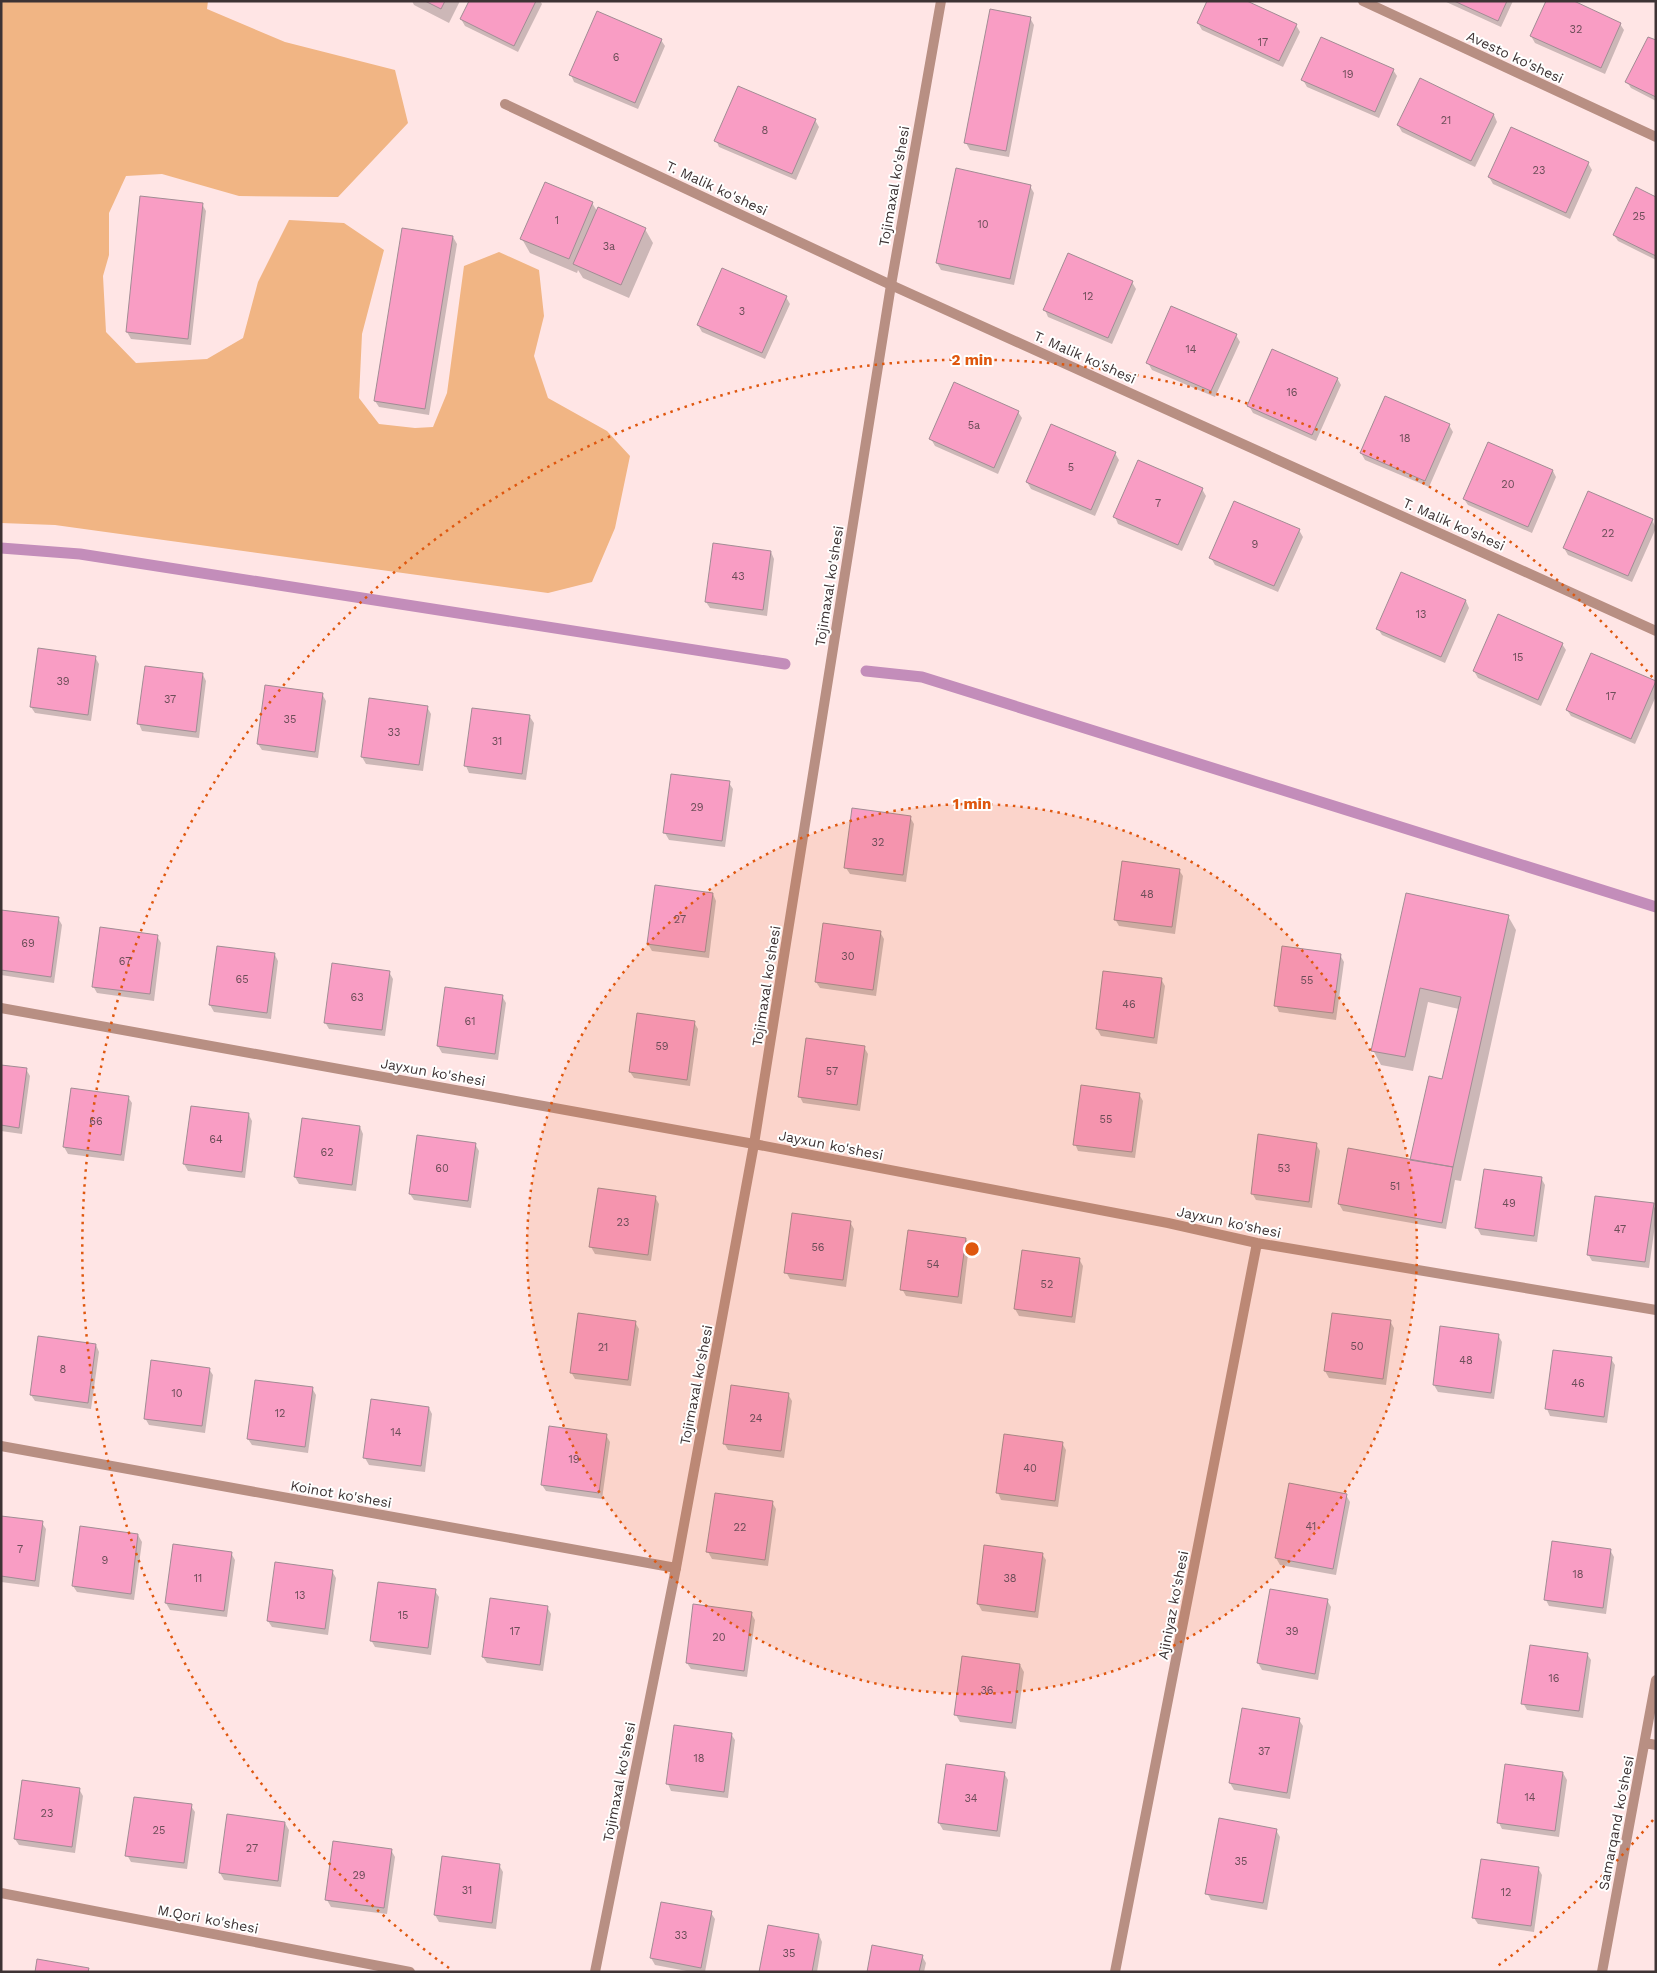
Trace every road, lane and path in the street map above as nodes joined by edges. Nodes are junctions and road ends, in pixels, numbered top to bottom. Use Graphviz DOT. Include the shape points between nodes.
graph roads {
  1 [pos="941,1"];
  2 [pos="1364,1"];
  3 [pos="505,104"];
  4 [pos="1656,137"];
  5 [pos="891,285"];
  6 [pos="1656,631"];
  7 [pos="1,1008"];
  8 [pos="754,1144"];
  9 [pos="1257,1243"];
  10 [pos="1656,1310"];
  11 [pos="1,1446"];
  12 [pos="676,1568"];
  13 [pos="1656,1680"];
  14 [pos="1651,1744"];
  15 [pos="1,1892"];
  16 [pos="410,1972"];
  17 [pos="596,1972"];
  18 [pos="1115,1972"];
  19 [pos="1602,1972"];
  1 -- 5 [label="street, Tojimaxal ko'shesi"];
  2 -- 4 [label="street, Avesto ko'shesi"];
  3 -- 5 [label="street, T. Malik ko'shesi"];
  5 -- 6 [label="street, T. Malik ko'shesi"];
  5 -- 8 [label="street, Tojimaxal ko'shesi"];
  7 -- 8 [label="street, Jayxun ko'shesi"];
  8 -- 9 [label="street, Jayxun ko'shesi"];
  8 -- 12 [label="street, Tojimaxal ko'shesi"];
  9 -- 10 [label="street, Jayxun ko'shesi"];
  9 -- 18 [label="street, Ajiniyaz ko'shesi"];
  11 -- 12 [label="street, Koinot ko'shesi"];
  12 -- 17 [label="street, Tojimaxal ko'shesi"];
  13 -- 14 [label="street, Samarqand ko'shesi"];
  14 -- 19 [label="street, Samarqand ko'shesi"];
  15 -- 16 [label="street, M.Qori ko'shesi"];
}
